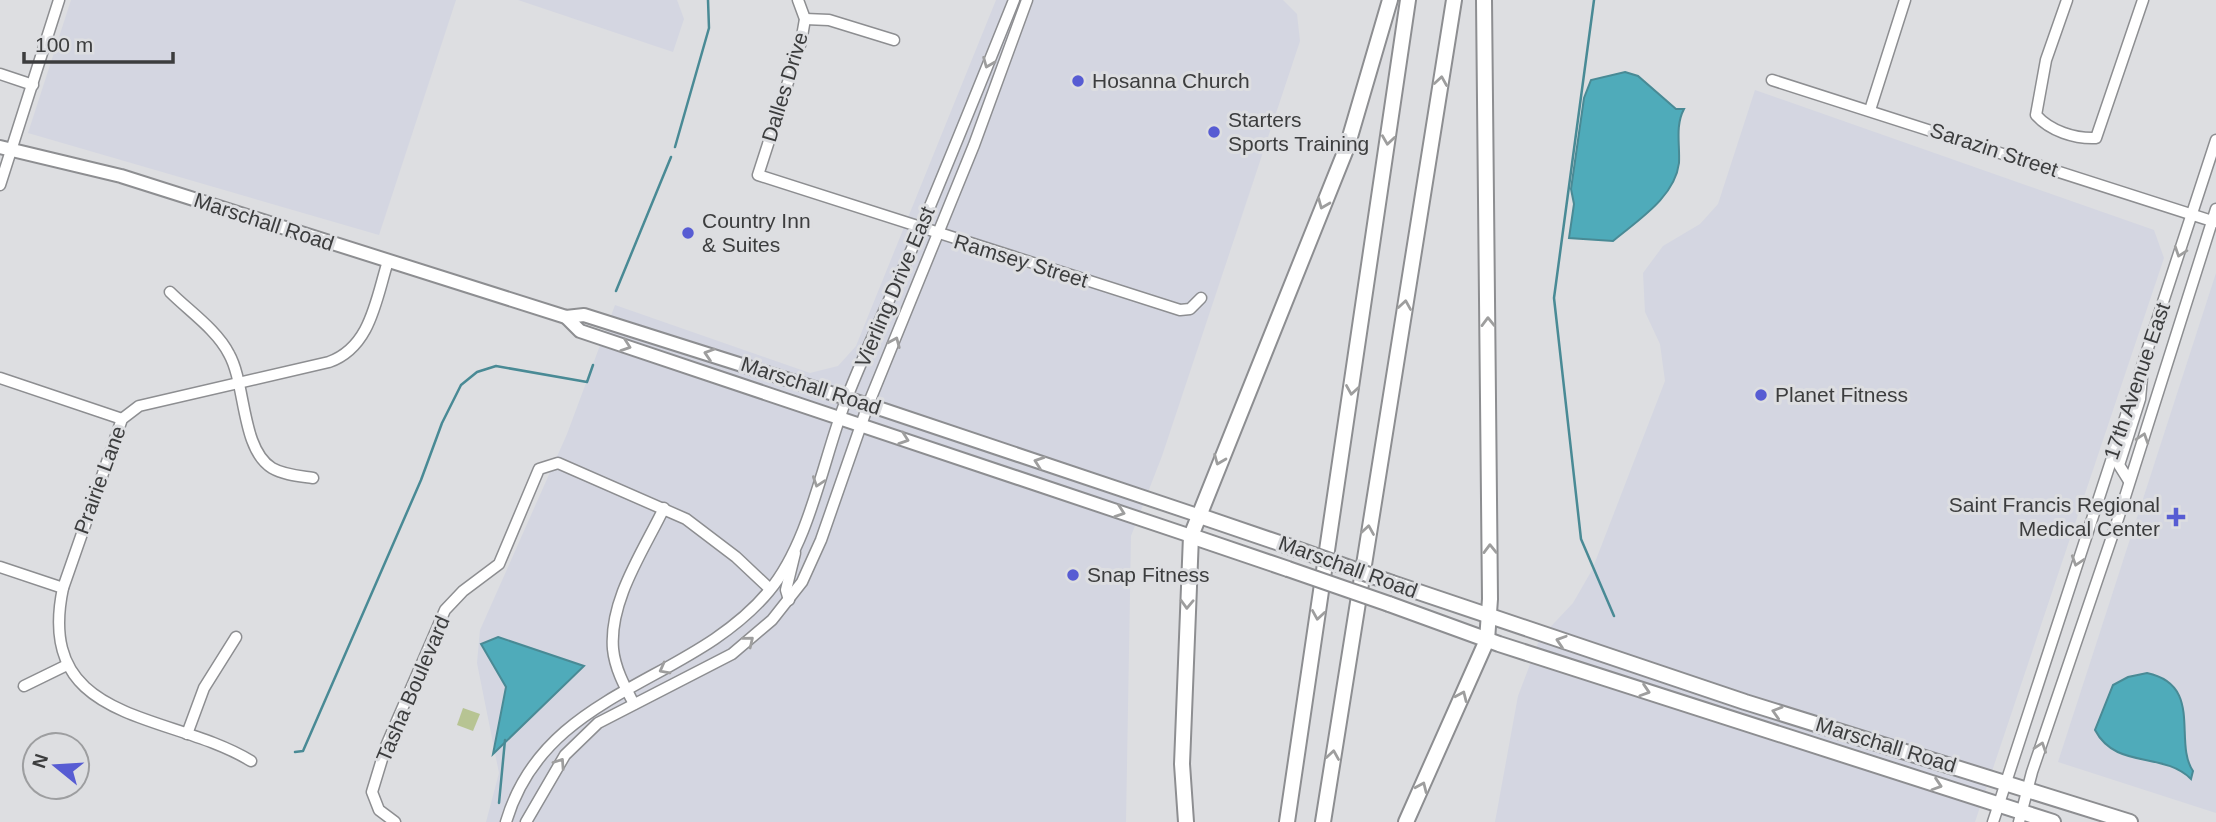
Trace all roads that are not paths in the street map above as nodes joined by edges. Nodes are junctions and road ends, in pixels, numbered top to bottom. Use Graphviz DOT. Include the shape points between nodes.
graph roads {
  1 [pos="60,0"];
  2 [pos="798,0"];
  3 [pos="1014,0"];
  4 [pos="1027,0"];
  5 [pos="1390,0"];
  6 [pos="1408,0"];
  7 [pos="1454,0"];
  8 [pos="1484,0"];
  9 [pos="1905,0"];
  10 [pos="2067,0"];
  11 [pos="2143,0"];
  12 [pos="805,19"];
  13 [pos="894,40"];
  14 [pos="0,74"];
  15 [pos="1772,80"];
  16 [pos="33,85"];
  17 [pos="1870,110"];
  18 [pos="2216,140"];
  19 [pos="6,148"];
  20 [pos="758,175"];
  21 [pos="0,185"];
  22 [pos="2216,209"];
  23 [pos="2192,215"];
  24 [pos="2214,222"];
  25 [pos="921,228"];
  26 [pos="938,235"];
  27 [pos="388,261"];
  28 [pos="170,292"];
  29 [pos="1201,298"];
  30 [pos="566,317"];
  31 [pos="2145,355"];
  32 [pos="0,378"];
  33 [pos="239,383"];
  34 [pos="847,398"];
  35 [pos="868,405"];
  36 [pos="839,418"];
  37 [pos="122,419"];
  38 [pos="861,424"];
  39 [pos="313,478"];
  40 [pos="2129,481"];
  41 [pos="664,508"];
  42 [pos="1197,515"];
  43 [pos="1191,536"];
  44 [pos="797,542"];
  45 [pos="0,567"];
  46 [pos="63,587"];
  47 [pos="771,590"];
  48 [pos="789,600"];
  49 [pos="1489,618"];
  50 [pos="236,638"];
  51 [pos="1487,640"];
  52 [pos="67,665"];
  53 [pos="24,686"];
  54 [pos="626,689"];
  55 [pos="634,704"];
  56 [pos="187,734"];
  57 [pos="251,761"];
  58 [pos="2006,783"];
  59 [pos="2028,789"];
  60 [pos="1998,804"];
  61 [pos="2021,817"];
  62 [pos="395,822"];
  63 [pos="506,822"];
  64 [pos="526,822"];
  65 [pos="1185,822"];
  66 [pos="1287,822"];
  67 [pos="1323,822"];
  68 [pos="1406,822"];
  69 [pos="1993,822"];
  70 [pos="2053,822"];
  71 [pos="2130,822"];
  1 -- 16 [label="street"];
  2 -- 12 [label="street, Dalles Drive"];
  3 -- 25 [label="street, Vierling Drive East, one-way"];
  4 -- 26 [label="street, Vierling Drive East"];
  5 -- 42 [label="highway, one-way" via="1347,147"];
  6 -- 66 [label="highway, one-way"];
  67 -- 7 [label="highway, one-way"];
  49 -- 8 [label="highway, one-way"];
  9 -- 17 [label="street"];
  10 -- 11 [label="street" via="2046,61 2036,115 2046,126 2085,139 2096,138"];
  12 -- 13 [label="street" via="830,20"];
  12 -- 20 [label="street, Dalles Drive"];
  14 -- 16 [label="street"];
  15 -- 17 [label="street, Sarazin Street"];
  16 -- 19 [label="street"];
  17 -- 23 [label="street, Sarazin Street"];
  18 -- 23 [label="street, 17th Avenue East"];
  19 -- 21 [label="street"];
  19 -- 27 [label="main road, Marschall Road" via="121,176"];
  20 -- 25 [label="street, Ramsey Street"];
  22 -- 24 [label="street, 17th Avenue East"];
  23 -- 24 [label="street, Sarazin Street"];
  23 -- 31 [label="street, 17th Avenue East, one-way"];
  40 -- 24 [label="street, 17th Avenue East, one-way"];
  25 -- 26 [label="street, Ramsey Street"];
  25 -- 34 [label="street, Vierling Drive East"];
  26 -- 29 [label="street, Ramsey Street" via="1180,310 1190,309"];
  35 -- 26 [label="street, Vierling Drive East, one-way"];
  27 -- 30 [label="main road, Marschall Road"];
  27 -- 33 [label="street, Prairie Lane" via="364,333 349,353"];
  28 -- 33 [label="street" via="228,350"];
  34 -- 30 [label="main road, Marschall Road, one-way" via="584,315"];
  30 -- 36 [label="main road, Marschall Road, one-way" via="580,331"];
  31 -- 40 [label="street" via="2140,399 2119,466"];
  31 -- 58 [label="street, 17th Avenue East, one-way"];
  32 -- 37 [label="street"];
  33 -- 37 [label="street, Prairie Lane" via="139,406"];
  33 -- 39 [label="street" via="262,460 282,472"];
  34 -- 35 [label="main road, Marschall Road"];
  34 -- 36 [label="street, Vierling Drive East"];
  35 -- 38 [label="street, Vierling Drive East"];
  42 -- 35 [label="main road, Marschall Road, one-way"];
  36 -- 38 [label="main road, Marschall Road"];
  36 -- 44 [label="street, Vierling Drive East, one-way"];
  37 -- 46 [label="street, Prairie Lane"];
  38 -- 43 [label="main road, Marschall Road, one-way"];
  38 -- 48 [label="street, Vierling Drive East" via="821,540"];
  59 -- 40 [label="street, 17th Avenue East, one-way"];
  41 -- 47 [label="street, Tasha Boulevard" via="736,556"];
  41 -- 54 [label="street" via="614,623 615,662"];
  41 -- 62 [label="street, Tasha Boulevard" via="558,463 539,469 499,564 445,610 386,746 372,792 379,810"];
  42 -- 43 [label="highway"];
  42 -- 49 [label="highway, Marschall Road, bridge"];
  43 -- 51 [label="highway, Marschall Road, bridge"];
  43 -- 65 [label="highway, one-way" via="1182,764"];
  44 -- 47 [label="street, Vierling Drive East"];
  44 -- 48 [label="street" via="786,590"];
  45 -- 46 [label="street"];
  46 -- 52 [label="street, Prairie Lane" via="58,627"];
  47 -- 54 [label="street, Vierling Drive East, one-way" via="723,635"];
  55 -- 48 [label="street, Vierling Drive East, one-way" via="732,654"];
  49 -- 51 [label="highway"];
  58 -- 49 [label="highway, Marschall Road, one-way"];
  50 -- 56 [label="street" via="204,688"];
  51 -- 60 [label="highway, Marschall Road, one-way"];
  68 -- 51 [label="highway, one-way"];
  52 -- 53 [label="street"];
  52 -- 56 [label="street, Prairie Lane" via="91,694 113,708"];
  54 -- 55 [label="street"];
  54 -- 63 [label="street, Vierling Drive East" via="599,703 539,758 511,804"];
  64 -- 55 [label="street, Vierling Drive East, one-way" via="565,755 598,723"];
  56 -- 57 [label="street, Prairie Lane"];
  58 -- 59 [label="highway, Marschall Road"];
  58 -- 60 [label="street, 17th Avenue East"];
  59 -- 61 [label="street, 17th Avenue East"];
  59 -- 71 [label="highway, Marschall Road"];
  60 -- 61 [label="highway, Marschall Road"];
  60 -- 69 [label="street, 17th Avenue East"];
  61 -- 70 [label="highway, Marschall Road"];
}
